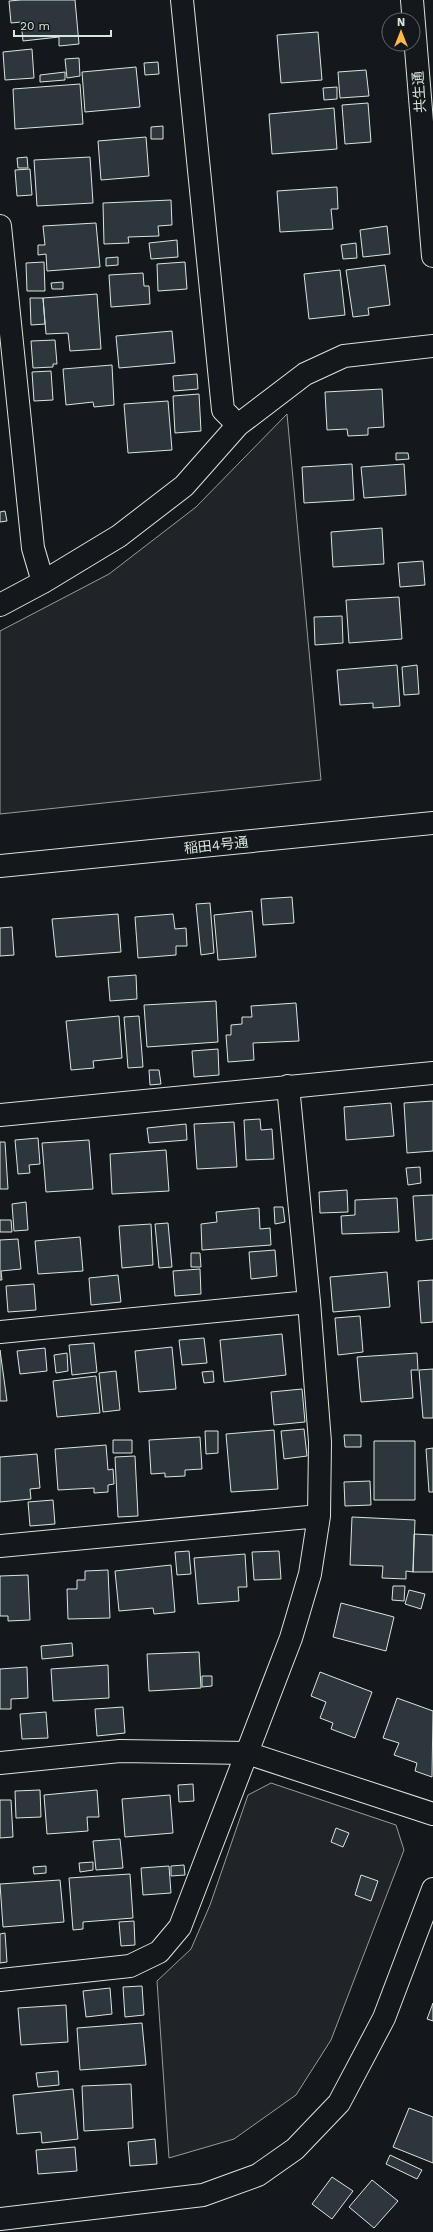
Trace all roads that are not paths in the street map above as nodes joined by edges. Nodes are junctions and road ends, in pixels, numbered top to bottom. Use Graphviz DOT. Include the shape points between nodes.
graph roads {
  1 [pos="182,0"];
  2 [pos="412,0"];
  3 [pos="429,183"];
  4 [pos="0,226"];
  5 [pos="433,256"];
  6 [pos="433,346"];
  7 [pos="238,424"];
  8 [pos="43,582"];
  9 [pos="0,605"];
  10 [pos="433,823"];
  11 [pos="0,866"];
  12 [pos="433,1073"];
  13 [pos="288,1086"];
  14 [pos="0,1114"];
  15 [pos="309,1302"];
  16 [pos="0,1332"];
  17 [pos="319,1516"];
  18 [pos="0,1546"];
  19 [pos="247,1753"];
  20 [pos="0,1763"];
  21 [pos="433,1814"];
  22 [pos="433,1889"];
  23 [pos="0,1980"];
  24 [pos="0,2219"];
  25 [pos="0,2229"];
  26 [pos="0,2232"];
  1 -- 7 [label="street" via="223,410"];
  2 -- 3 [label="street, 共生通"];
  3 -- 5 [label="street, 共生通"];
  4 -- 8 [label="street" via="33,548"];
  6 -- 7 [label="street" via="344,356 305,374"];
  7 -- 8 [label="street" via="184,486 119,536"];
  8 -- 9 [label="street"];
  10 -- 11 [label="street, 稲田4号通"];
  12 -- 13 [label="street"];
  13 -- 14 [label="street"];
  13 -- 15 [label="street"];
  15 -- 16 [label="street"];
  15 -- 17 [label="street" via="320,1442"];
  17 -- 18 [label="street"];
  17 -- 19 [label="street" via="310,1574 291,1638"];
  19 -- 20 [label="street" via="120,1751"];
  19 -- 21 [label="street"];
  19 -- 23 [label="street" via="180,1927 159,1952 130,1966"];
  22 -- 24 [label="street" via="384,2018 339,2103 295,2149 258,2175 203,2195"];
  25 -- 26 [label="street"];
}
